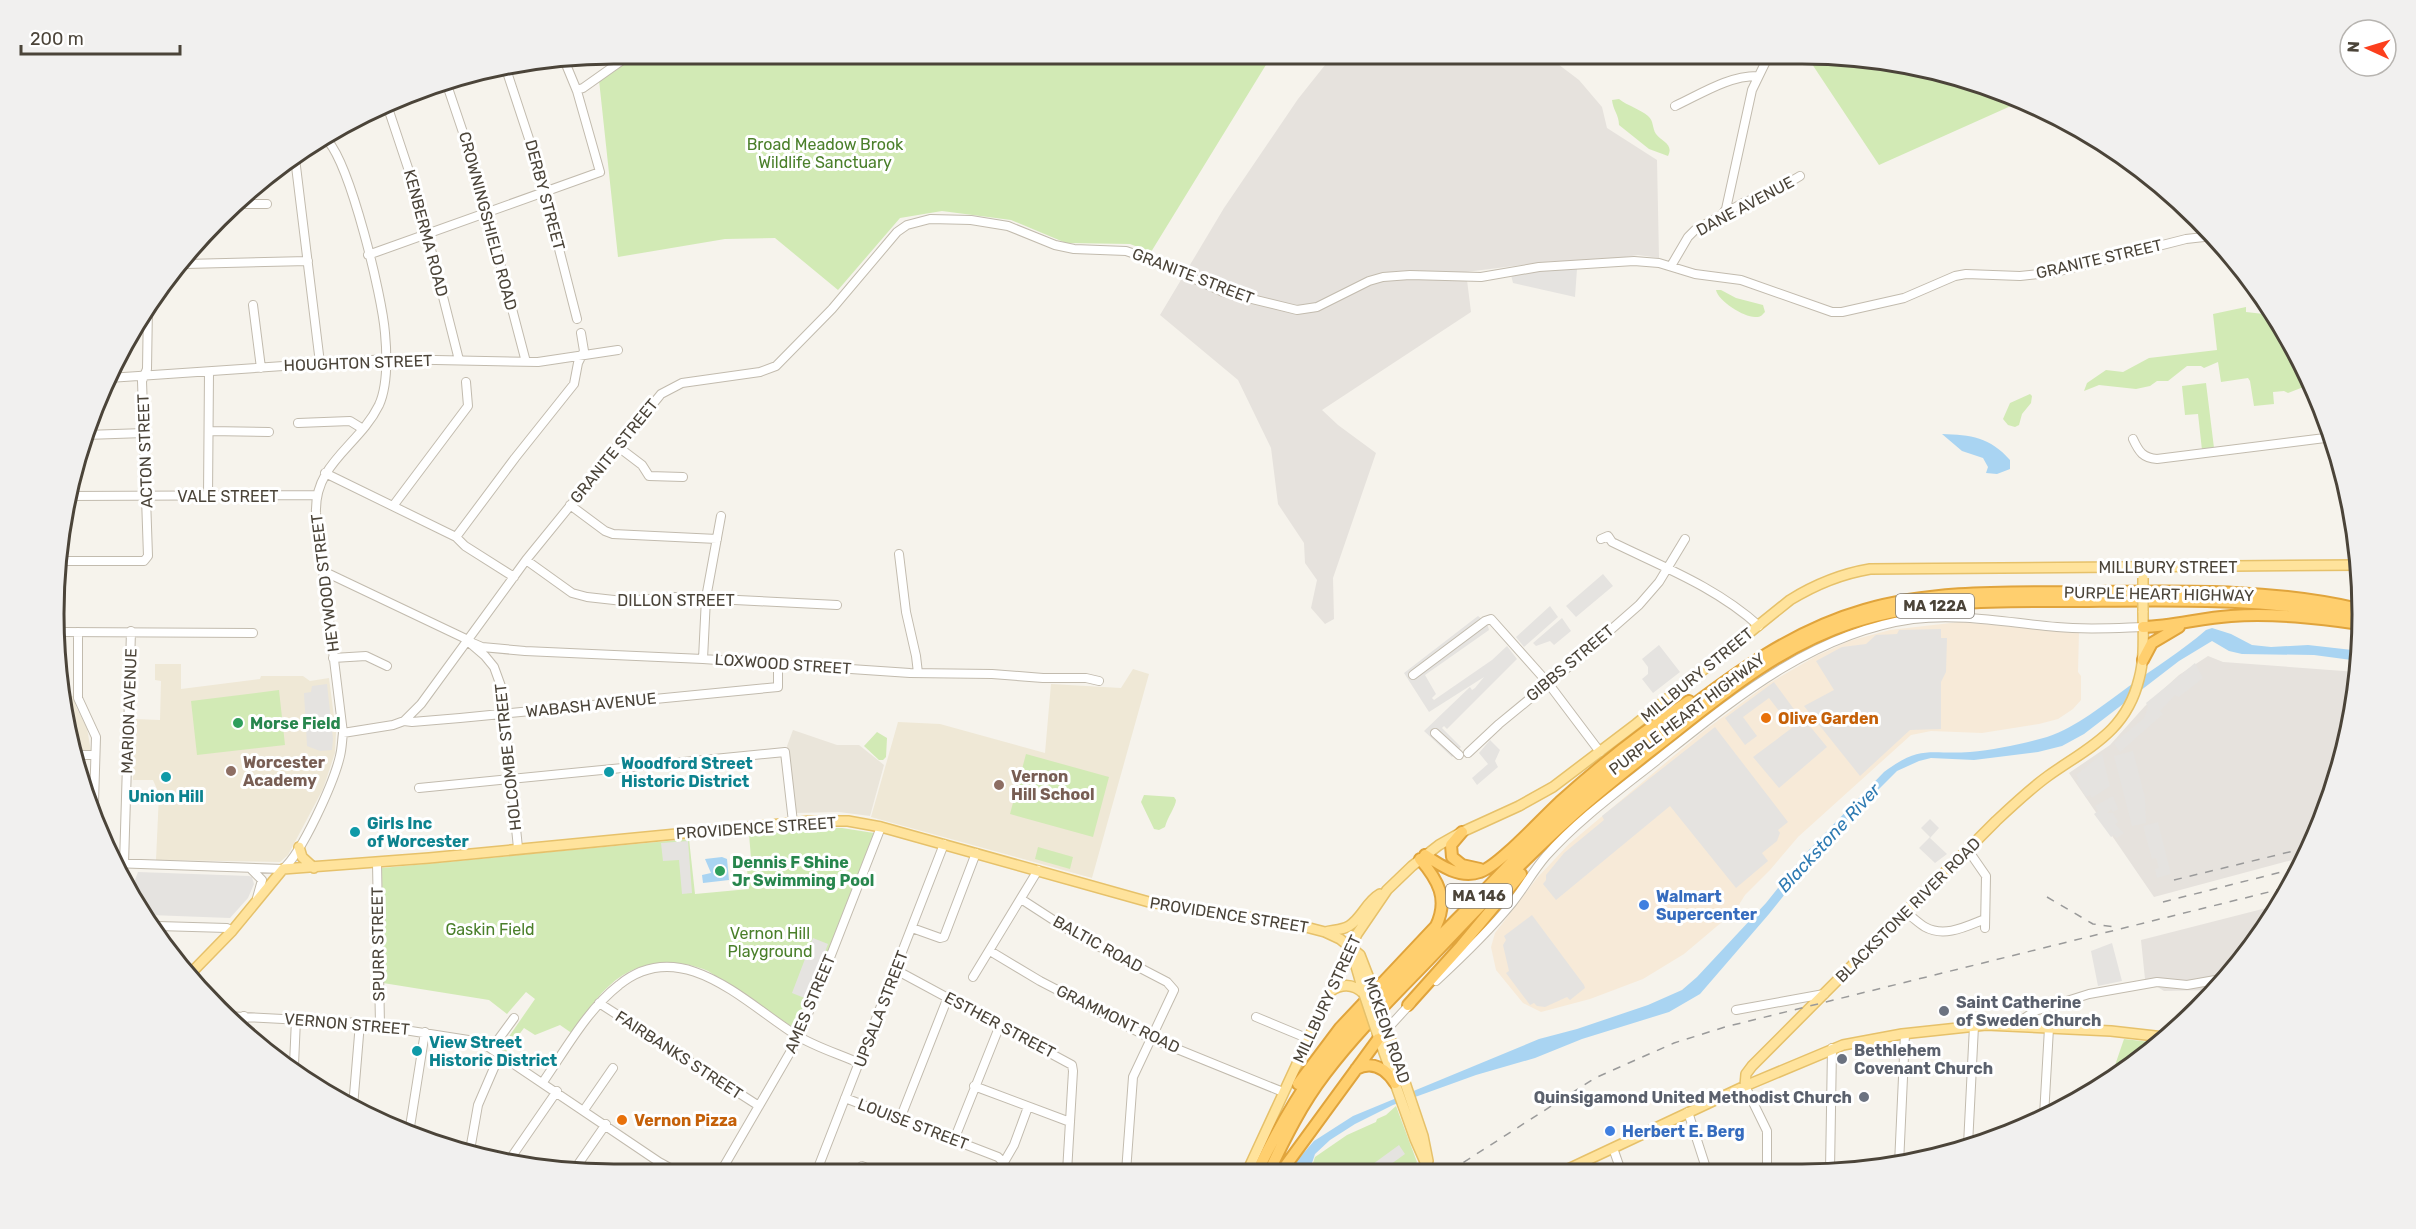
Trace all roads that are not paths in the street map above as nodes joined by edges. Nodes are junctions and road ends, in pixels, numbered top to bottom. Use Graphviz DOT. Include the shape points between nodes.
graph roads {
  1 [pos="617,64"];
  2 [pos="1764,64"];
  3 [pos="568,67"];
  4 [pos="508,75"];
  5 [pos="1757,76"];
  6 [pos="449,90"];
  7 [pos="577,90"];
  8 [pos="1675,106"];
  9 [pos="389,113"];
  10 [pos="330,144"];
  11 [pos="296,166"];
  12 [pos="1800,176"];
  13 [pos="544,190"];
  14 [pos="249,204"];
  15 [pos="267,204"];
  16 [pos="487,211"];
  17 [pos="1721,216"];
  18 [pos="427,232"];
  19 [pos="2201,237"];
  20 [pos="368,255"];
  21 [pos="308,261"];
  22 [pos="191,264"];
  23 [pos="1671,266"];
  24 [pos="253,305"];
  25 [pos="577,319"];
  26 [pos="148,324"];
  27 [pos="581,333"];
  28 [pos="618,350"];
  29 [pos="582,356"];
  30 [pos="386,359"];
  31 [pos="459,360"];
  32 [pos="526,362"];
  33 [pos="320,363"];
  34 [pos="261,368"];
  35 [pos="209,372"];
  36 [pos="143,375"];
  37 [pos="118,377"];
  38 [pos="466,382"];
  39 [pos="298,423"];
  40 [pos="363,429"];
  41 [pos="209,431"];
  42 [pos="269,432"];
  43 [pos="144,433"];
  44 [pos="95,435"];
  45 [pos="2322,438"];
  46 [pos="2133,439"];
  47 [pos="617,446"];
  48 [pos="325,473"];
  49 [pos="683,477"];
  50 [pos="316,495"];
  51 [pos="78,496"];
  52 [pos="147,496"];
  53 [pos="208,496"];
  54 [pos="570,505"];
  55 [pos="393,506"];
  56 [pos="721,516"];
  57 [pos="456,537"];
  58 [pos="717,539"];
  59 [pos="1601,539"];
  60 [pos="1685,539"];
  61 [pos="899,554"];
  62 [pos="526,560"];
  63 [pos="68,561"];
  64 [pos="2349,565"];
  65 [pos="1668,568"];
  66 [pos="323,571"];
  67 [pos="2143,573"];
  68 [pos="514,577"];
  69 [pos="706,598"];
  70 [pos="837,605"];
  71 [pos="2352,608"];
  72 [pos="2352,616"];
  73 [pos="2189,622"];
  74 [pos="2352,623"];
  75 [pos="1759,626"];
  76 [pos="2143,627"];
  77 [pos="131,631"];
  78 [pos="65,632"];
  79 [pos="78,632"];
  80 [pos="253,633"];
  81 [pos="468,641"];
  82 [pos="333,658"];
  83 [pos="703,659"];
  84 [pos="2143,660"];
  85 [pos="778,663"];
  86 [pos="1748,665"];
  87 [pos="387,666"];
  88 [pos="918,673"];
  89 [pos="1413,675"];
  90 [pos="1100,681"];
  91 [pos="1548,683"];
  92 [pos="505,713"];
  93 [pos="404,721"];
  94 [pos="343,732"];
  95 [pos="1435,733"];
  96 [pos="1600,752"];
  97 [pos="1468,753"];
  98 [pos="83,755"];
  99 [pos="95,755"];
  100 [pos="1459,755"];
  101 [pos="512,780"];
  102 [pos="419,788"];
  103 [pos="94,792"];
  104 [pos="1573,814"];
  105 [pos="793,822"];
  106 [pos="881,826"];
  107 [pos="1462,832"];
  108 [pos="944,844"];
  109 [pos="299,847"];
  110 [pos="518,848"];
  111 [pos="1968,850"];
  112 [pos="976,853"];
  113 [pos="1422,857"];
  114 [pos="377,863"];
  115 [pos="124,864"];
  116 [pos="314,868"];
  117 [pos="1489,868"];
  118 [pos="251,869"];
  119 [pos="283,869"];
  120 [pos="1038,870"];
  121 [pos="1387,890"];
  122 [pos="256,899"];
  123 [pos="1021,899"];
  124 [pos="1906,912"];
  125 [pos="1985,919"];
  126 [pos="161,926"];
  127 [pos="912,928"];
  128 [pos="1985,928"];
  129 [pos="232,931"];
  130 [pos="1325,932"];
  131 [pos="1351,948"];
  132 [pos="990,951"];
  133 [pos="195,969"];
  134 [pos="896,970"];
  135 [pos="973,977"];
  136 [pos="2211,981"];
  137 [pos="1331,991"];
  138 [pos="1364,994"];
  139 [pos="1825,994"];
  140 [pos="948,997"];
  141 [pos="599,1004"];
  142 [pos="1408,1005"];
  143 [pos="1736,1010"];
  144 [pos="240,1016"];
  145 [pos="244,1016"];
  146 [pos="1256,1017"];
  147 [pos="296,1018"];
  148 [pos="514,1018"];
  149 [pos="244,1020"];
  150 [pos="360,1023"];
  151 [pos="380,1025"];
  152 [pos="1000,1025"];
  153 [pos="1386,1025"];
  154 [pos="1974,1026"];
  155 [pos="2013,1026"];
  156 [pos="2049,1028"];
  157 [pos="425,1032"];
  158 [pos="1377,1034"];
  159 [pos="1905,1034"];
  160 [pos="2154,1036"];
  161 [pos="799,1037"];
  162 [pos="1150,1038"];
  163 [pos="1309,1038"];
  164 [pos="492,1048"];
  165 [pos="1832,1048"];
  166 [pos="500,1054"];
  167 [pos="294,1061"];
  168 [pos="859,1063"];
  169 [pos="613,1068"];
  170 [pos="1354,1071"];
  171 [pos="543,1082"];
  172 [pos="1399,1082"];
  173 [pos="974,1086"];
  174 [pos="1745,1086"];
  175 [pos="556,1091"];
  176 [pos="1283,1092"];
  177 [pos="845,1098"];
  178 [pos="354,1099"];
  179 [pos="759,1106"];
  180 [pos="1028,1107"];
  181 [pos="2044,1108"];
  182 [pos="584,1110"];
  183 [pos="1688,1112"];
  184 [pos="900,1119"];
  185 [pos="1070,1122"];
  186 [pos="606,1124"];
  187 [pos="410,1125"];
  188 [pos="1968,1138"];
  189 [pos="954,1140"];
  190 [pos="471,1146"];
  191 [pos="1613,1148"];
  192 [pos="513,1155"];
  193 [pos="1899,1156"];
  194 [pos="659,1162"];
  195 [pos="579,1163"];
  196 [pos="1830,1163"];
  197 [pos="663,1164"];
  198 [pos="725,1164"];
  199 [pos="819,1164"];
  200 [pos="1002,1164"];
  201 [pos="1006,1164"];
  202 [pos="1067,1164"];
  203 [pos="1127,1164"];
  204 [pos="1251,1164"];
  205 [pos="1259,1164"];
  206 [pos="1260,1164"];
  207 [pos="1273,1164"];
  208 [pos="1287,1164"];
  209 [pos="1428,1164"];
  210 [pos="1579,1164"];
  211 [pos="1619,1164"];
  212 [pos="1705,1164"];
  213 [pos="1767,1164"];
  1 -- 7 [label="street"];
  2 -- 5 [label="street"];
  3 -- 7 [label="street"];
  4 -- 13 [label="street, DERBY STREET"];
  5 -- 8 [label="street" via="1726,81"];
  5 -- 17 [label="street" via="1726,209"];
  6 -- 16 [label="street, CROWNINGSHIELD ROAD"];
  7 -- 13 [label="street" via="600,171"];
  9 -- 18 [label="street, KENBERMA ROAD"];
  10 -- 20 [label="street, HEYWOOD STREET" via="348,185"];
  11 -- 21 [label="street"];
  12 -- 17 [label="street, DANE AVENUE"];
  13 -- 16 [label="street"];
  13 -- 25 [label="street, DERBY STREET"];
  14 -- 15 [label="street"];
  16 -- 18 [label="street"];
  16 -- 32 [label="street, CROWNINGSHIELD ROAD"];
  17 -- 23 [label="street, DANE AVENUE" via="1695,230"];
  18 -- 20 [label="street"];
  18 -- 31 [label="street, KENBERMA ROAD"];
  19 -- 23 [label="street, GRANITE STREET" via="2056,272 1955,276 1904,298 1837,312 1750,282 1695,274"];
  20 -- 30 [label="street, HEYWOOD STREET" via="385,330"];
  21 -- 22 [label="street"];
  21 -- 33 [label="street"];
  23 -- 47 [label="street, GRANITE STREET" via="1634,261 1539,267 1481,277 1395,276 1369,281 1317,307 1297,310 1231,294 1126,251 1066,248 1008,225 951,218 917,221 897,232 781,362 760,372 674,386 649,406"];
  24 -- 34 [label="street"];
  26 -- 36 [label="street, ACTON STREET" via="147,369"];
  27 -- 29 [label="street"];
  28 -- 29 [label="street, HOUGHTON STREET"];
  29 -- 32 [label="street, HOUGHTON STREET"];
  29 -- 57 [label="street" via="577,379 568,394"];
  30 -- 31 [label="street, HOUGHTON STREET"];
  30 -- 33 [label="street, HOUGHTON STREET"];
  30 -- 40 [label="street, HEYWOOD STREET" via="382,397"];
  31 -- 32 [label="street, HOUGHTON STREET"];
  33 -- 34 [label="street, HOUGHTON STREET"];
  34 -- 35 [label="street, HOUGHTON STREET"];
  35 -- 36 [label="street, HOUGHTON STREET"];
  35 -- 41 [label="street"];
  36 -- 37 [label="street, HOUGHTON STREET"];
  36 -- 43 [label="street, ACTON STREET"];
  38 -- 55 [label="street" via="468,406"];
  39 -- 40 [label="street" via="350,422"];
  40 -- 48 [label="street, HEYWOOD STREET"];
  41 -- 42 [label="street"];
  41 -- 53 [label="street"];
  43 -- 44 [label="street"];
  43 -- 52 [label="street, ACTON STREET"];
  45 -- 46 [label="street" via="2157,459 2138,451"];
  47 -- 49 [label="street" via="650,476"];
  47 -- 54 [label="street, GRANITE STREET"];
  48 -- 50 [label="street, HEYWOOD STREET"];
  48 -- 55 [label="street"];
  50 -- 53 [label="street, VALE STREET"];
  50 -- 66 [label="street, HEYWOOD STREET"];
  51 -- 52 [label="street, VALE STREET"];
  52 -- 53 [label="street, VALE STREET"];
  52 -- 63 [label="street, ACTON STREET" via="149,551 144,561"];
  54 -- 58 [label="street" via="613,534"];
  54 -- 62 [label="street, GRANITE STREET"];
  55 -- 57 [label="street"];
  56 -- 58 [label="street"];
  57 -- 68 [label="street"];
  58 -- 69 [label="street"];
  59 -- 65 [label="street" via="1608,536 1612,542"];
  60 -- 65 [label="street, GIBBS STREET"];
  61 -- 88 [label="street"];
  62 -- 68 [label="street, GRANITE STREET"];
  62 -- 69 [label="street, DILLON STREET" via="581,596 623,601"];
  64 -- 67 [label="main road, MILLBURY STREET"];
  65 -- 75 [label="street" via="1724,599"];
  65 -- 91 [label="street, GIBBS STREET" via="1639,605"];
  66 -- 81 [label="street"];
  66 -- 82 [label="street, HEYWOOD STREET"];
  67 -- 75 [label="main road, MILLBURY STREET" via="1870,569 1820,583 1790,600"];
  67 -- 76 [label="main road, BLACKSTONE RIVER ROAD, bridge"];
  68 -- 81 [label="street, GRANITE STREET"];
  69 -- 70 [label="street, DILLON STREET"];
  69 -- 83 [label="street"];
  71 -- 86 [label="highway, PURPLE HEART HIGHWAY / MA 122A" via="2293,598 2191,592 1928,597 1865,609 1832,621 1796,636"];
  72 -- 104 [label="highway, PURPLE HEART HIGHWAY / MA 122A" via="2290,605 2190,600 1969,603 1881,614 1828,631 1775,657"];
  73 -- 74 [label="highway" via="2258,614"];
  73 -- 76 [label="highway"];
  73 -- 84 [label="highway" via="2152,643"];
  75 -- 96 [label="main road, MILLBURY STREET"];
  76 -- 84 [label="main road, BLACKSTONE RIVER ROAD"];
  76 -- 142 [label="street" via="2081,629 1948,616 1892,622 1839,638 1805,654 1754,685 1566,836 1487,931"];
  77 -- 79 [label="street"];
  77 -- 80 [label="street"];
  77 -- 115 [label="street, MARION AVENUE"];
  78 -- 79 [label="street"];
  79 -- 99 [label="street" via="77,692 96,737"];
  81 -- 83 [label="street, LOXWOOD STREET" via="482,647 525,651"];
  81 -- 92 [label="street, HOLCOMBE STREET" via="497,672"];
  81 -- 93 [label="street, GRANITE STREET"];
  82 -- 87 [label="street" via="366,656"];
  82 -- 94 [label="street, HEYWOOD STREET"];
  83 -- 85 [label="street, LOXWOOD STREET"];
  84 -- 111 [label="main road, BLACKSTONE RIVER ROAD" via="2136,691 2118,724 2098,744 2028,792"];
  85 -- 88 [label="street, LOXWOOD STREET"];
  85 -- 92 [label="street, WABASH AVENUE" via="778,687"];
  86 -- 117 [label="highway, MA 122A" via="1619,751"];
  86 -- 206 [label="highway, PURPLE HEART HIGHWAY / MA 146" via="1627,756 1574,802 1422,954 1316,1071"];
  88 -- 90 [label="street, LOXWOOD STREET"];
  89 -- 91 [label="street" via="1489,619"];
  91 -- 96 [label="street"];
  91 -- 97 [label="street, GIBBS STREET"];
  92 -- 93 [label="street, WABASH AVENUE"];
  92 -- 101 [label="street, HOLCOMBE STREET"];
  93 -- 94 [label="street"];
  94 -- 109 [label="street, HEYWOOD STREET" via="335,774"];
  95 -- 100 [label="street"];
  96 -- 107 [label="main road, MILLBURY STREET" via="1535,797"];
  98 -- 99 [label="street"];
  99 -- 103 [label="street"];
  101 -- 102 [label="street"];
  101 -- 105 [label="street" via="785,753"];
  101 -- 110 [label="street, HOLCOMBE STREET"];
  104 -- 142 [label="highway, MA 122A"];
  104 -- 207 [label="highway, PURPLE HEART HIGHWAY / MA 146" via="1346,1047 1305,1103"];
  105 -- 106 [label="main road, PROVIDENCE STREET" via="848,821"];
  105 -- 110 [label="main road, PROVIDENCE STREET"];
  106 -- 108 [label="main road, PROVIDENCE STREET"];
  106 -- 161 [label="street, AMES STREET"];
  107 -- 113 [label="main road, MILLBURY STREET"];
  107 -- 117 [label="highway" via="1451,845 1452,857 1467,867"];
  108 -- 112 [label="main road, PROVIDENCE STREET"];
  108 -- 127 [label="street, UPSALA STREET"];
  109 -- 116 [label="main road" via="303,858"];
  109 -- 119 [label="street, HEYWOOD STREET"];
  110 -- 114 [label="main road, PROVIDENCE STREET"];
  111 -- 124 [label="main road, BLACKSTONE RIVER ROAD"];
  111 -- 125 [label="street" via="1986,876"];
  112 -- 120 [label="main road, PROVIDENCE STREET"];
  112 -- 127 [label="street" via="944,937"];
  113 -- 117 [label="highway" via="1460,873 1476,874"];
  113 -- 121 [label="main road, MILLBURY STREET"];
  113 -- 205 [label="highway" via="1439,884 1443,901 1439,919 1431,933 1340,1028 1308,1069 1278,1121"];
  114 -- 116 [label="main road, PROVIDENCE STREET"];
  114 -- 151 [label="street, SPURR STREET"];
  115 -- 118 [label="street, PROVIDENCE STREET"];
  116 -- 119 [label="main road, PROVIDENCE STREET"];
  118 -- 119 [label="street, PROVIDENCE STREET"];
  118 -- 122 [label="street" via="262,880"];
  119 -- 122 [label="main road"];
  120 -- 123 [label="street"];
  120 -- 130 [label="main road, PROVIDENCE STREET" via="1149,902"];
  121 -- 130 [label="main road" via="1366,904 1352,924"];
  121 -- 131 [label="main road, MILLBURY STREET" via="1366,918"];
  122 -- 129 [label="main road"];
  123 -- 132 [label="street"];
  123 -- 162 [label="street, BALTIC ROAD" via="1174,989"];
  124 -- 125 [label="street" via="1938,932"];
  124 -- 139 [label="main road, BLACKSTONE RIVER ROAD"];
  125 -- 128 [label="street"];
  126 -- 129 [label="street"];
  127 -- 134 [label="street, UPSALA STREET"];
  129 -- 133 [label="main road"];
  130 -- 131 [label="main road, PROVIDENCE STREET"];
  131 -- 137 [label="main road, MILLBURY STREET"];
  131 -- 138 [label="main road, MCKEON ROAD"];
  131 -- 153 [label="main road, MCKEON ROAD, bridge" via="1362,960"];
  132 -- 135 [label="street"];
  132 -- 162 [label="street, GRAMMONT ROAD"];
  134 -- 140 [label="street, ESTHER STREET"];
  134 -- 168 [label="street, UPSALA STREET"];
  136 -- 155 [label="street" via="2187,985 2157,982 2078,996 2035,1011"];
  137 -- 138 [label="main road" via="1347,985"];
  137 -- 163 [label="main road, MILLBURY STREET"];
  138 -- 158 [label="main road, MCKEON ROAD, bridge"];
  139 -- 143 [label="street"];
  139 -- 174 [label="main road, BLACKSTONE RIVER ROAD" via="1752,1066 1746,1074"];
  140 -- 152 [label="street, ESTHER STREET"];
  140 -- 184 [label="street"];
  141 -- 161 [label="street" via="639,973 655,968 681,968 711,977"];
  141 -- 171 [label="street"];
  141 -- 179 [label="street, FAIRBANKS STREET"];
  142 -- 153 [label="street, MA 122A"];
  144 -- 145 [label="street, VERNON STREET"];
  145 -- 147 [label="street, VERNON STREET"];
  145 -- 149 [label="street"];
  146 -- 163 [label="street"];
  147 -- 150 [label="street, VERNON STREET"];
  147 -- 167 [label="street"];
  148 -- 164 [label="street"];
  150 -- 151 [label="street, VERNON STREET"];
  150 -- 178 [label="street"];
  151 -- 157 [label="street, VERNON STREET"];
  152 -- 173 [label="street"];
  152 -- 185 [label="street, ESTHER STREET" via="1072,1065"];
  153 -- 158 [label="street, MA 122A"];
  153 -- 172 [label="main road, MCKEON ROAD"];
  154 -- 155 [label="main road"];
  154 -- 159 [label="main road"];
  154 -- 188 [label="street"];
  155 -- 156 [label="main road"];
  156 -- 160 [label="main road"];
  156 -- 181 [label="street"];
  157 -- 164 [label="street, VERNON STREET" via="469,1039"];
  157 -- 187 [label="street"];
  158 -- 170 [label="highway"];
  158 -- 172 [label="main road, MCKEON ROAD"];
  159 -- 165 [label="main road"];
  159 -- 193 [label="street"];
  161 -- 168 [label="street"];
  161 -- 179 [label="street, AMES STREET"];
  162 -- 176 [label="street, GRAMMONT ROAD"];
  162 -- 203 [label="street" via="1133,1077"];
  163 -- 176 [label="main road, MILLBURY STREET"];
  164 -- 166 [label="street, VERNON STREET"];
  165 -- 174 [label="main road"];
  165 -- 196 [label="street"];
  166 -- 171 [label="street, VERNON STREET"];
  166 -- 190 [label="street" via="478,1105"];
  168 -- 177 [label="street, UPSALA STREET"];
  169 -- 182 [label="street"];
  170 -- 172 [label="highway" via="1368,1065 1379,1067"];
  170 -- 208 [label="highway"];
  171 -- 175 [label="street, VERNON STREET"];
  172 -- 209 [label="main road, MCKEON ROAD" via="1426,1149"];
  173 -- 180 [label="street"];
  173 -- 189 [label="street"];
  174 -- 183 [label="main road"];
  174 -- 213 [label="street" via="1767,1131"];
  175 -- 182 [label="street, VERNON STREET"];
  175 -- 192 [label="street"];
  176 -- 204 [label="main road, MILLBURY STREET"];
  177 -- 184 [label="street, LOUISE STREET"];
  177 -- 199 [label="street, UPSALA STREET"];
  179 -- 198 [label="street, AMES STREET"];
  180 -- 185 [label="street"];
  180 -- 201 [label="street"];
  182 -- 186 [label="street, VERNON STREET"];
  183 -- 191 [label="main road"];
  183 -- 212 [label="street"];
  184 -- 189 [label="street, LOUISE STREET"];
  185 -- 202 [label="street, ESTHER STREET"];
  186 -- 194 [label="street, VERNON STREET"];
  186 -- 195 [label="street"];
  189 -- 200 [label="street, LOUISE STREET" via="998,1157"];
  191 -- 210 [label="main road"];
  191 -- 211 [label="street"];
  194 -- 197 [label="street, VERNON STREET"];
}
